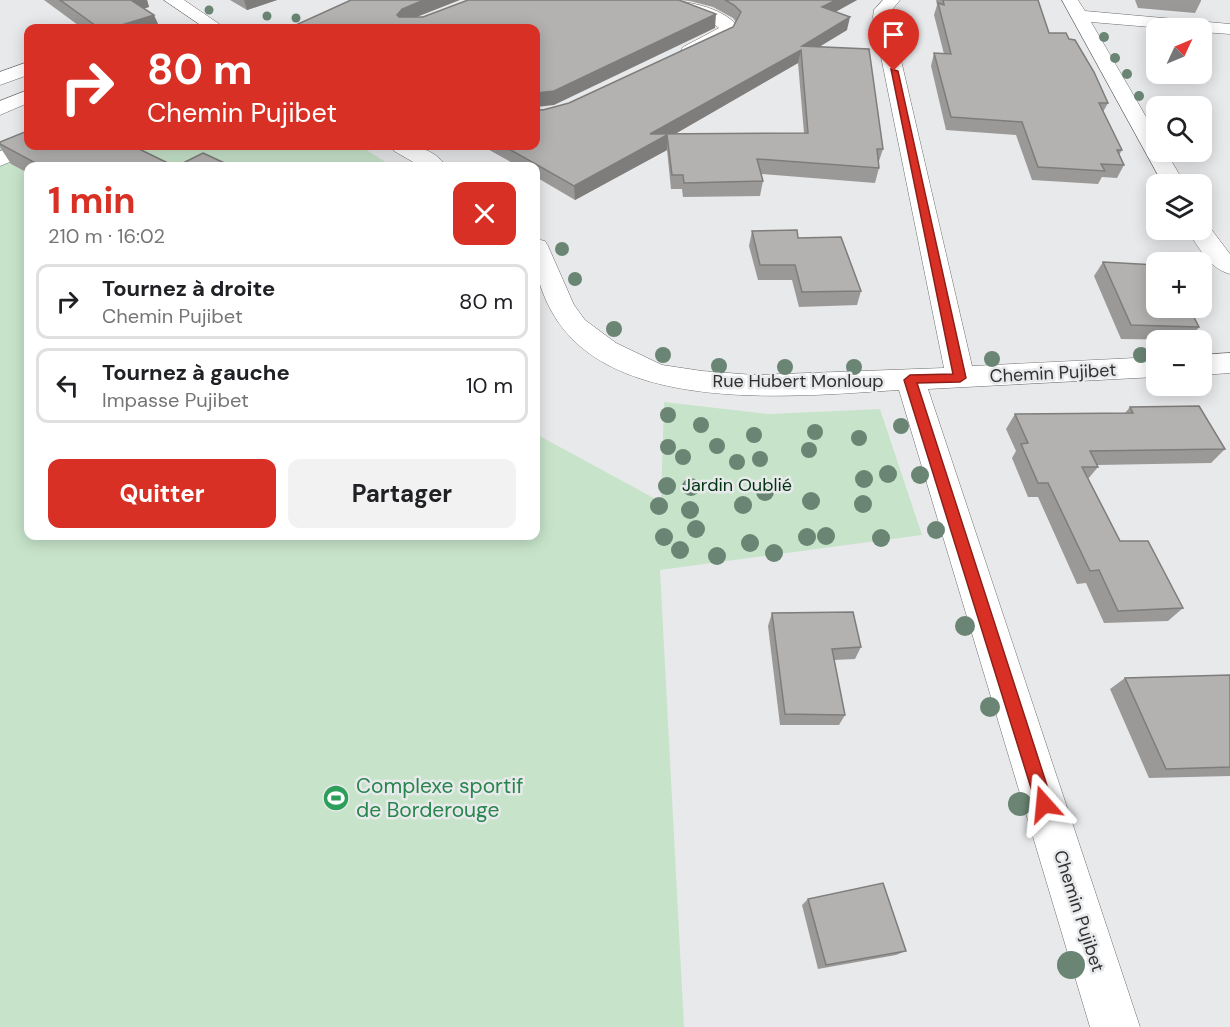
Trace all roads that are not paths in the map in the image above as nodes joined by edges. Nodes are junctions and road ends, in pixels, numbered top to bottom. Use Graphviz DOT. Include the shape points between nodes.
graph roads {
  1 [pos="172,0"];
  2 [pos="667,0"];
  3 [pos="892,0"];
  4 [pos="1074,8"];
  5 [pos="209,24"];
  6 [pos="1230,29"];
  7 [pos="674,58"];
  8 [pos="24,70"];
  9 [pos="0,79"];
  10 [pos="24,98"];
  11 [pos="0,109"];
  12 [pos="24,148"];
  13 [pos="409,150"];
  14 [pos="0,159"];
  15 [pos="428,162"];
  16 [pos="1168,174"];
  17 [pos="1207,240"];
  18 [pos="540,254"];
  19 [pos="1230,266"];
  20 [pos="1230,363"];
  21 [pos="1212,364"];
  22 [pos="1146,368"];
  23 [pos="960,378"];
  24 [pos="910,380"];
  25 [pos="1115,1027"];
  1 -- 5 [label="street"];
  2 -- 7 [label="street" via="717,18 729,27 725,34"];
  3 -- 23 [label="street" via="882,17"];
  4 -- 6 [label="street"];
  4 -- 16 [label="street"];
  8 -- 9 [label="street"];
  10 -- 11 [label="street"];
  12 -- 14 [label="street"];
  13 -- 15 [label="street"];
  17 -- 19 [label="street"];
  18 -- 24 [label="street, Rue Hubert Monloup" via="560,307 585,336 628,362 673,377 724,384"];
  20 -- 21 [label="street"];
  22 -- 23 [label="street, Chemin Pujibet"];
  23 -- 24 [label="street, Chemin Pujibet"];
  24 -- 25 [label="street, Chemin Pujibet"];
}
